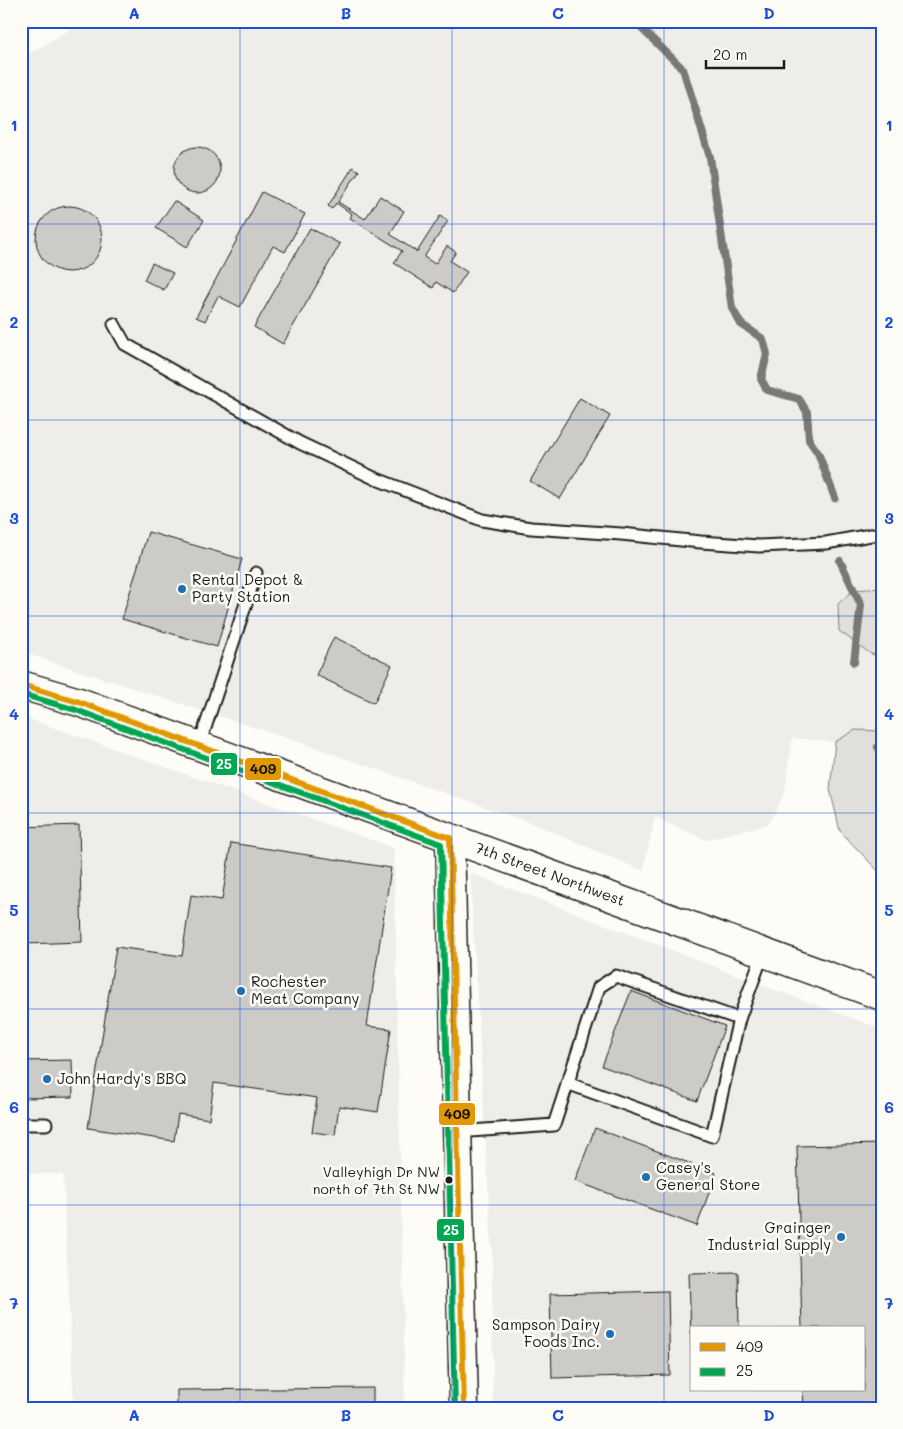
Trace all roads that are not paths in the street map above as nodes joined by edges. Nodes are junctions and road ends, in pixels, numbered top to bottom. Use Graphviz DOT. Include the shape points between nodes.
graph roads {
  1 [pos="882,249"];
  2 [pos="882,270"];
  3 [pos="114,324"];
  4 [pos="882,533"];
  5 [pos="256,573"];
  6 [pos="21,685"];
  7 [pos="199,746"];
  8 [pos="450,838"];
  9 [pos="763,952"];
  10 [pos="882,996"];
  11 [pos="739,1019"];
  12 [pos="567,1084"];
  13 [pos="21,1124"];
  14 [pos="46,1124"];
  15 [pos="457,1132"];
  16 [pos="464,1408"];
  1 -- 2 [label="lane"];
  3 -- 4 [label="lane" via="124,344 300,443 374,478 482,520 531,528 759,546 826,543"];
  5 -- 7 [label="lane"];
  6 -- 7 [label="main road, 7th Street Northwest" via="79,702"];
  7 -- 8 [label="main road, 7th Street Northwest"];
  8 -- 9 [label="main road, 7th Street Northwest"];
  8 -- 15 [label="main road"];
  9 -- 10 [label="main road, 7th Street Northwest"];
  9 -- 11 [label="lane"];
  11 -- 12 [label="lane" via="616,976 599,987"];
  11 -- 12 [label="lane" via="712,1136"];
  12 -- 15 [label="lane" via="554,1125"];
  13 -- 14 [label="lane"];
  15 -- 16 [label="main road"];
}
